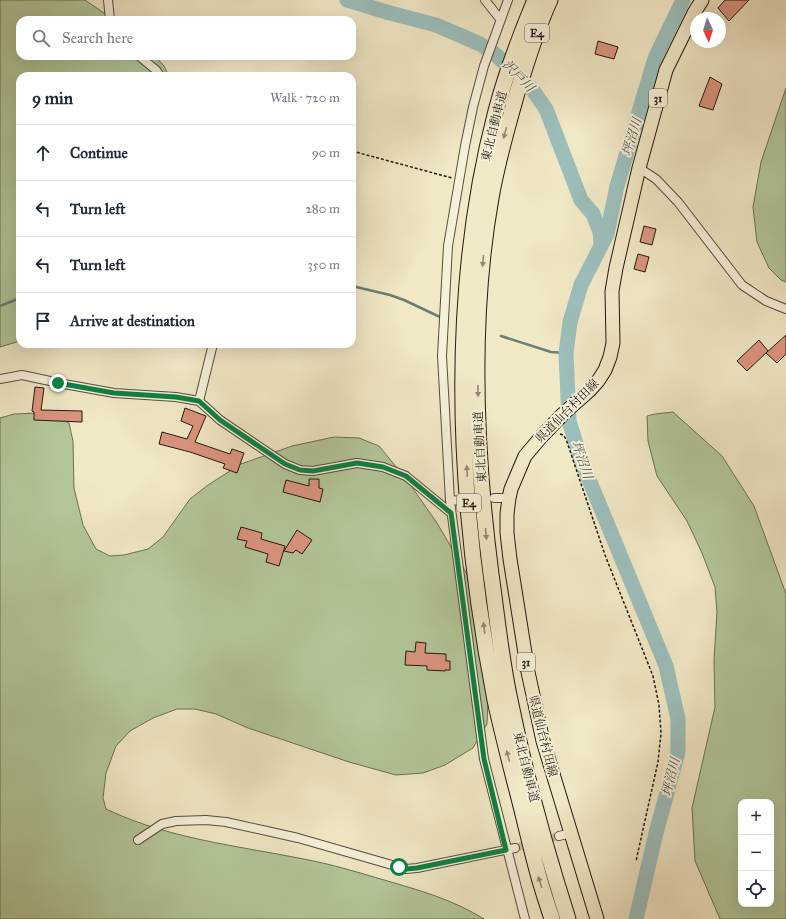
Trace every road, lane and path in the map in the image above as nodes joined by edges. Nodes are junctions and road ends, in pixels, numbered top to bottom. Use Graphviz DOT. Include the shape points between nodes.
graph roads {
  1 [pos="108,0"];
  2 [pos="485,0"];
  3 [pos="508,0"];
  4 [pos="535,0"];
  5 [pos="550,0"];
  6 [pos="702,0"];
  7 [pos="110,16"];
  8 [pos="500,19"];
  9 [pos="144,60"];
  10 [pos="157,72"];
  11 [pos="356,152"];
  12 [pos="639,168"];
  13 [pos="459,180"];
  14 [pos="786,309"];
  15 [pos="212,348"];
  16 [pos="0,379"];
  17 [pos="199,401"];
  18 [pos="557,434"];
  19 [pos="494,498"];
  20 [pos="509,498"];
  21 [pos="460,500"];
  22 [pos="450,501"];
  23 [pos="451,513"];
  24 [pos="138,840"];
  25 [pos="510,849"];
  26 [pos="636,861"];
  27 [pos="525,919"];
  28 [pos="552,919"];
  29 [pos="568,919"];
  30 [pos="597,919"];
  1 -- 7 [label="street"];
  2 -- 8 [label="street"];
  3 -- 8 [label="street"];
  28 -- 4 [label="highway, 東北自動車道 / E4, one-way" via="528,837 496,700 477,584 463,404 465,312 476,208 496,111"];
  5 -- 29 [label="highway, 東北自動車道 / E4, one-way" via="509,118 491,199 483,259 477,361 478,427 487,542 510,699 542,833"];
  6 -- 12 [label="main road, 県道仙台村田線 / 31" via="666,70"];
  8 -- 13 [label="street" via="473,107"];
  9 -- 10 [label="street"];
  11 -- 13 [label="path"];
  12 -- 14 [label="street" via="656,179 678,202 742,285 766,301"];
  12 -- 20 [label="main road, 県道仙台村田線 / 31" via="612,291 613,343 605,370 590,391 562,414 525,456"];
  13 -- 22 [label="street" via="448,246 442,356"];
  15 -- 17 [label="street"];
  16 -- 17 [label="street" via="22,375 114,393"];
  17 -- 23 [label="street" via="220,420 285,464 300,470 313,471 357,463 383,467 406,476"];
  18 -- 26 [label="path" via="563,434 566,439 605,555 653,676 659,705 661,733 658,762"];
  19 -- 20 [label="street"];
  20 -- 30 [label="main road, 県道仙台村田線 / 31" via="507,533 528,672 565,835"];
  21 -- 22 [label="street"];
  22 -- 23 [label="street"];
  23 -- 25 [label="street" via="484,759"];
  24 -- 25 [label="street" via="162,824 176,821 226,822 298,838 406,869"];
  25 -- 27 [label="street"];
}
